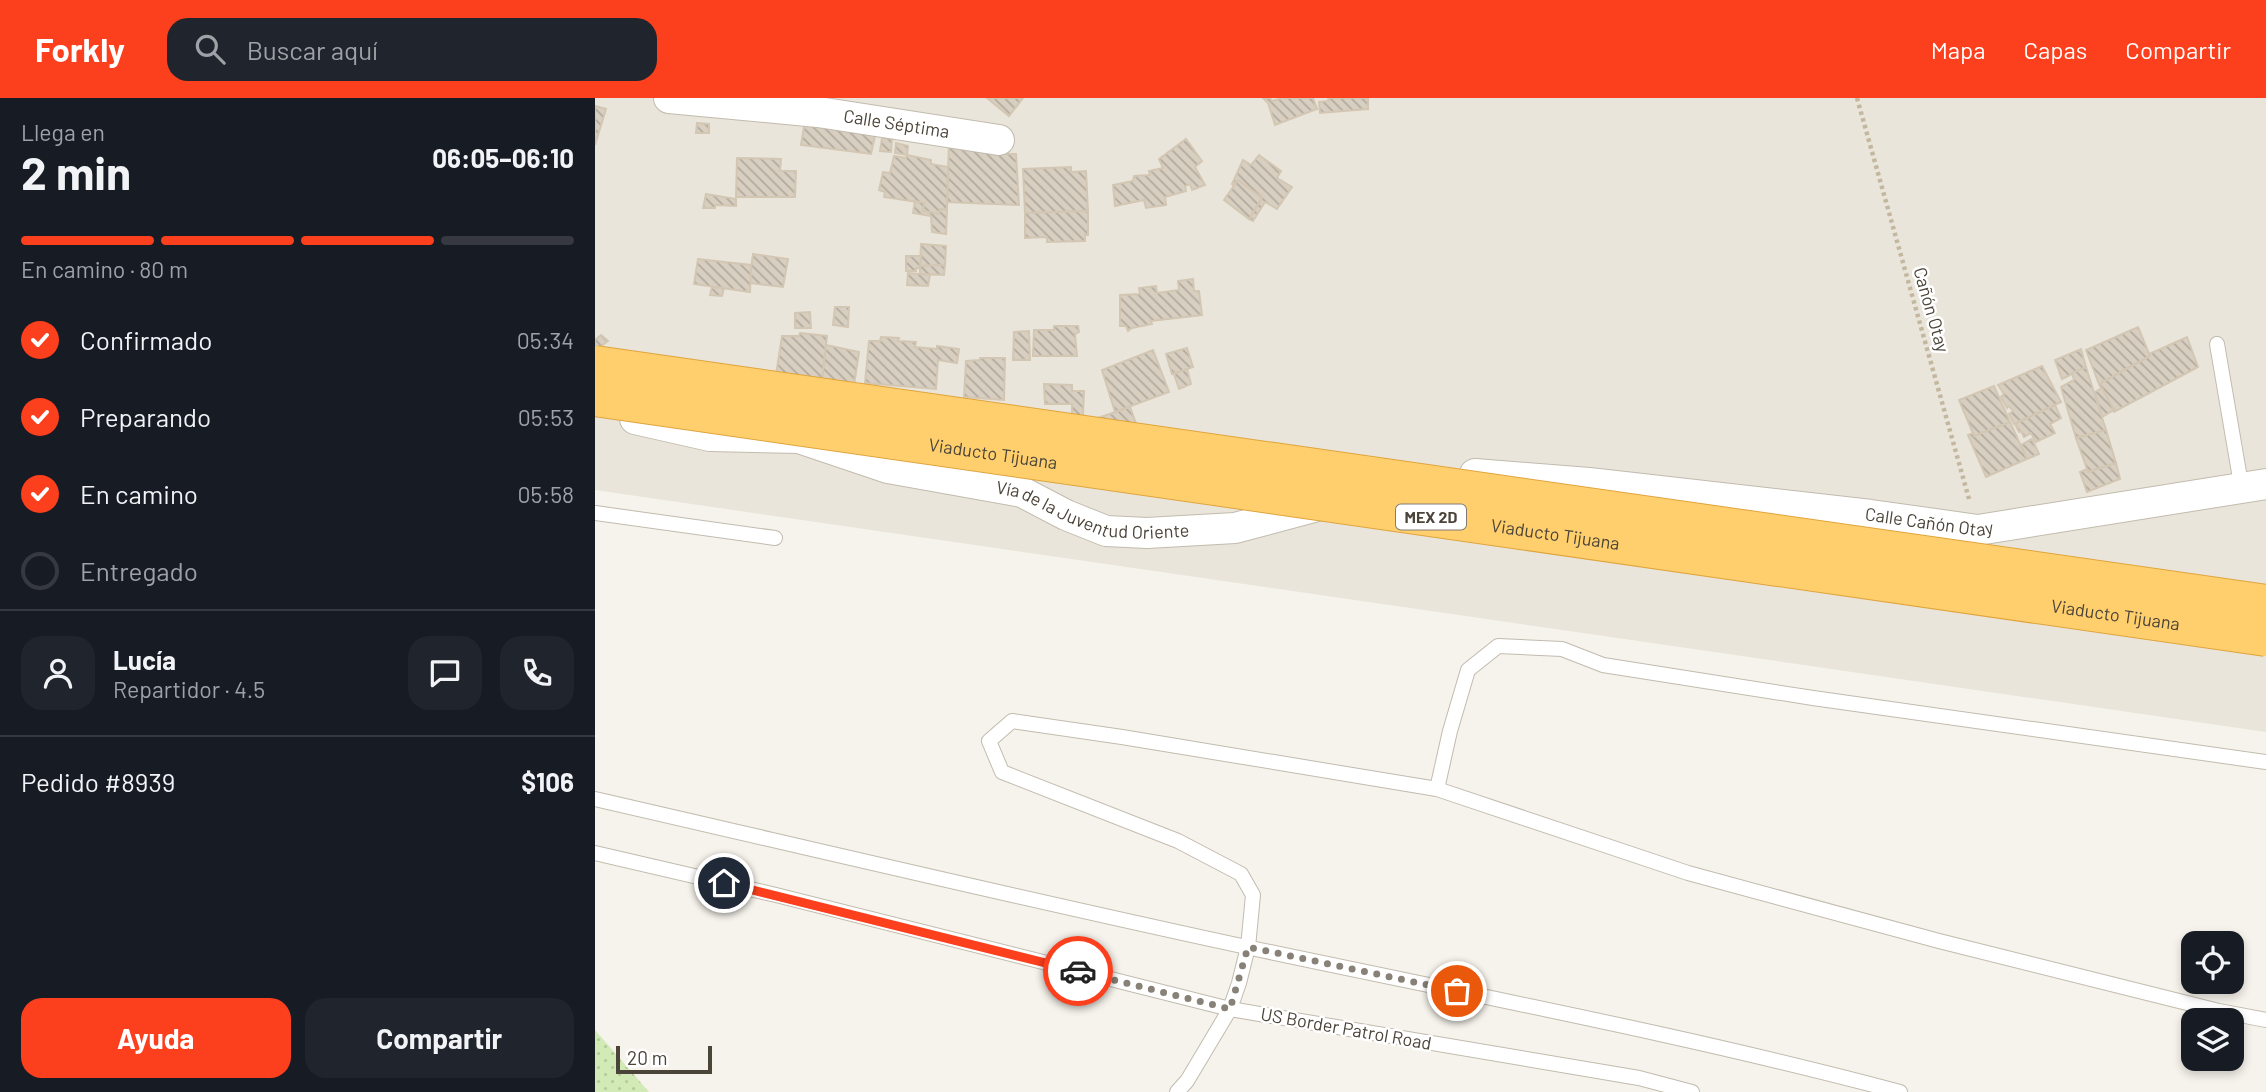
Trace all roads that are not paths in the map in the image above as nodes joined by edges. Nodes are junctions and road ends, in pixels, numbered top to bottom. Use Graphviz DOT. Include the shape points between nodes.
graph roads {
  1 [pos="669,98"];
  2 [pos="999,139"];
  3 [pos="2217,344"];
  4 [pos="595,365"];
  5 [pos="595,397"];
  6 [pos="595,415"];
  7 [pos="1589,482"];
  8 [pos="2254,487"];
  9 [pos="595,513"];
  10 [pos="775,538"];
  11 [pos="2266,604"];
  12 [pos="2266,637"];
  13 [pos="2266,762"];
  14 [pos="1437,789"];
  15 [pos="595,799"];
  16 [pos="595,853"];
  17 [pos="1248,947"];
  18 [pos="1230,1009"];
  19 [pos="2266,1020"];
  20 [pos="1177,1092"];
  21 [pos="1692,1092"];
  22 [pos="1900,1092"];
  1 -- 2 [label="street, Calle Séptima" via="818,112"];
  3 -- 8 [label="lane"];
  4 -- 11 [label="highway, Viaducto Tijuana / MEX 2D, bridge"];
  5 -- 12 [label="highway, Viaducto Tijuana / MEX 2D, bridge"];
  6 -- 7 [label="street, Vía de la Juventud Oriente" via="619,415 710,436 799,438 888,468 1023,492 1106,531 1235,528 1342,500 1413,470"];
  7 -- 8 [label="street, Calle Cañón Otay" via="1978,530"];
  9 -- 10 [label="lane"];
  13 -- 14 [label="lane" via="1603,665 1562,649 1499,646 1468,670"];
  14 -- 17 [label="lane" via="1012,721 989,741 1002,772 1178,841 1241,874 1253,895"];
  14 -- 19 [label="lane" via="1688,873 1938,942"];
  15 -- 17 [label="lane"];
  16 -- 18 [label="lane, US Border Patrol Road"];
  17 -- 18 [label="lane"];
  17 -- 22 [label="lane" via="1614,1024"];
  18 -- 20 [label="lane"];
  18 -- 21 [label="lane, US Border Patrol Road" via="1639,1078"];
}
